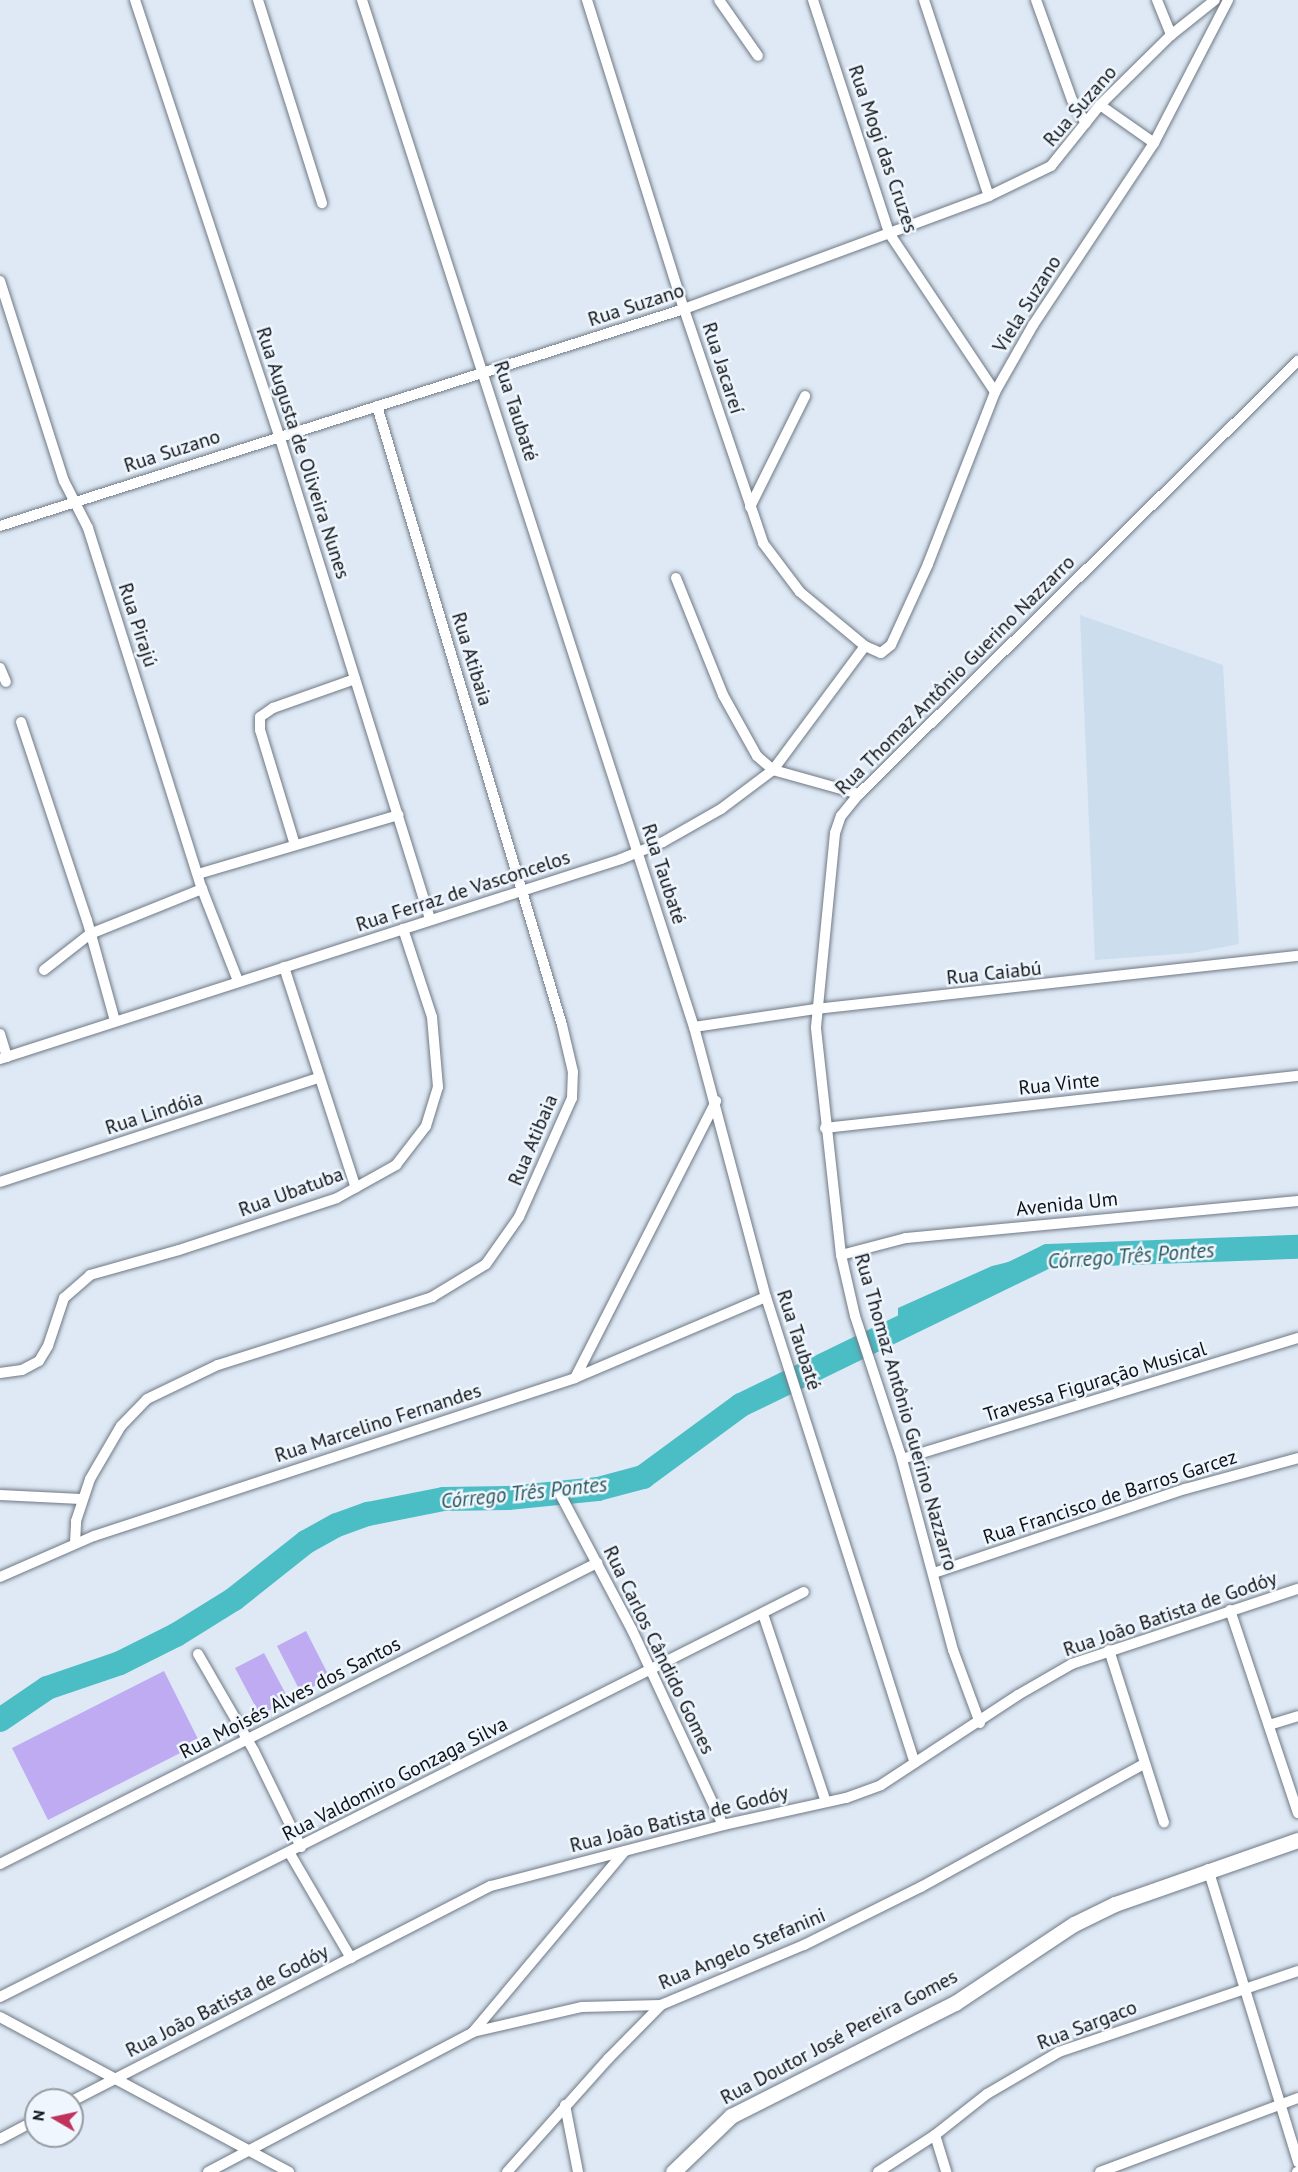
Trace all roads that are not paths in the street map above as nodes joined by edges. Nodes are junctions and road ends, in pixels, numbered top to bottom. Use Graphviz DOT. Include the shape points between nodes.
graph roads {
  1 [pos="135,0"];
  2 [pos="258,0"];
  3 [pos="362,0"];
  4 [pos="587,0"];
  5 [pos="719,0"];
  6 [pos="813,0"];
  7 [pos="924,0"];
  8 [pos="1036,0"];
  9 [pos="1156,0"];
  10 [pos="1215,0"];
  11 [pos="1228,0"];
  12 [pos="1171,35"];
  13 [pos="758,56"];
  14 [pos="1100,105"];
  15 [pos="1086,123"];
  16 [pos="1154,143"];
  17 [pos="988,196"];
  18 [pos="322,202"];
  19 [pos="889,233"];
  20 [pos="0,281"];
  21 [pos="684,309"];
  22 [pos="1298,362"];
  23 [pos="484,372"];
  24 [pos="995,392"];
  25 [pos="805,396"];
  26 [pos="376,406"];
  27 [pos="279,435"];
  28 [pos="74,502"];
  29 [pos="750,507"];
  30 [pos="0,526"];
  31 [pos="676,578"];
  32 [pos="865,646"];
  33 [pos="0,668"];
  34 [pos="355,679"];
  35 [pos="6,682"];
  36 [pos="21,722"];
  37 [pos="773,770"];
  38 [pos="859,794"];
  39 [pos="398,815"];
  40 [pos="295,845"];
  41 [pos="639,853"];
  42 [pos="198,874"];
  43 [pos="202,889"];
  44 [pos="523,890"];
  45 [pos="430,919"];
  46 [pos="403,928"];
  47 [pos="90,934"];
  48 [pos="1298,956"];
  49 [pos="284,967"];
  50 [pos="44,970"];
  51 [pos="238,981"];
  52 [pos="816,1009"];
  53 [pos="115,1021"];
  54 [pos="694,1028"];
  55 [pos="0,1034"];
  56 [pos="3,1058"];
  57 [pos="1298,1076"];
  58 [pos="319,1078"];
  59 [pos="716,1101"];
  60 [pos="825,1128"];
  61 [pos="0,1182"];
  62 [pos="356,1188"];
  63 [pos="1298,1201"];
  64 [pos="841,1255"];
  65 [pos="765,1297"];
  66 [pos="1298,1338"];
  67 [pos="0,1373"];
  68 [pos="575,1378"];
  69 [pos="1298,1458"];
  70 [pos="902,1459"];
  71 [pos="559,1492"];
  72 [pos="0,1495"];
  73 [pos="81,1499"];
  74 [pos="75,1543"];
  75 [pos="597,1563"];
  76 [pos="934,1573"];
  77 [pos="0,1577"];
  78 [pos="1298,1589"];
  79 [pos="804,1592"];
  80 [pos="1230,1610"];
  81 [pos="763,1614"];
  82 [pos="1109,1650"];
  83 [pos="198,1654"];
  84 [pos="651,1671"];
  85 [pos="1298,1716"];
  86 [pos="980,1723"];
  87 [pos="1269,1725"];
  88 [pos="248,1740"];
  89 [pos="915,1763"];
  90 [pos="1144,1764"];
  91 [pos="826,1802"];
  92 [pos="1298,1813"];
  93 [pos="1164,1822"];
  94 [pos="723,1825"];
  95 [pos="1298,1840"];
  96 [pos="301,1846"];
  97 [pos="625,1851"];
  98 [pos="289,1852"];
  99 [pos="0,1864"];
  100 [pos="1208,1869"];
  101 [pos="351,1958"];
  102 [pos="1298,1971"];
  103 [pos="1247,1988"];
  104 [pos="0,1997"];
  105 [pos="661,2005"];
  106 [pos="0,2017"];
  107 [pos="473,2032"];
  108 [pos="116,2078"];
  109 [pos="84,2095"];
  110 [pos="1298,2098"];
  111 [pos="1280,2104"];
  112 [pos="565,2105"];
  113 [pos="24,2126"];
  114 [pos="935,2135"];
  115 [pos="0,2139"];
  116 [pos="251,2150"];
  117 [pos="1298,2162"];
  118 [pos="208,2172"];
  119 [pos="289,2172"];
  120 [pos="507,2172"];
  121 [pos="578,2172"];
  122 [pos="673,2172"];
  123 [pos="878,2172"];
  124 [pos="946,2172"];
  125 [pos="1100,2172"];
  1 -- 27 [label="street, Rua Augusta de Oliveira Nunes"];
  2 -- 18 [label="street"];
  3 -- 23 [label="street, Rua Taubaté"];
  4 -- 21 [label="street, Rua Jacareí"];
  5 -- 13 [label="street"];
  6 -- 19 [label="street, Rua Mogi das Cruzes"];
  7 -- 17 [label="street"];
  8 -- 15 [label="street" via="1072,100"];
  9 -- 12 [label="street"];
  10 -- 12 [label="street, Rua Suzano"];
  11 -- 16 [label="street, Viela Suzano"];
  12 -- 14 [label="street, Rua Suzano"];
  14 -- 15 [label="street, Rua Suzano"];
  14 -- 16 [label="street"];
  15 -- 17 [label="street, Rua Suzano" via="1051,166"];
  16 -- 24 [label="street, Viela Suzano" via="1033,325"];
  17 -- 19 [label="street, Rua Suzano"];
  19 -- 21 [label="street, Rua Suzano"];
  19 -- 24 [label="street, Rua Mogi das Cruzes"];
  20 -- 28 [label="street, Rua Pirajú"];
  21 -- 23 [label="street, Rua Suzano"];
  21 -- 29 [label="street, Rua Jacareí"];
  22 -- 38 [label="street, Rua Thomaz Antônio Guerino Nazzarro"];
  23 -- 26 [label="street, Rua Suzano"];
  23 -- 41 [label="street, Rua Taubaté"];
  24 -- 32 [label="street, Viela Suzano" via="928,564 891,645 881,653"];
  25 -- 29 [label="street"];
  26 -- 27 [label="street, Rua Suzano"];
  26 -- 44 [label="street, Rua Atibaia"];
  27 -- 28 [label="street, Rua Suzano"];
  27 -- 34 [label="street, Rua Augusta de Oliveira Nunes"];
  28 -- 30 [label="street, Rua Suzano"];
  28 -- 42 [label="street, Rua Pirajú" via="88,528"];
  29 -- 32 [label="street, Rua Jacareí" via="764,543 800,592"];
  31 -- 37 [label="street" via="723,695 757,756"];
  32 -- 37 [label="street, Rua Ferraz de Vasconcelos"];
  33 -- 35 [label="street"];
  34 -- 39 [label="street, Rua Augusta de Oliveira Nunes"];
  34 -- 40 [label="street" via="273,708 260,717 260,730"];
  36 -- 47 [label="street"];
  37 -- 38 [label="street"];
  37 -- 41 [label="street, Rua Ferraz de Vasconcelos" via="721,809"];
  38 -- 52 [label="street, Rua Thomaz Antônio Guerino Nazzarro" via="841,816 834,841"];
  39 -- 40 [label="street"];
  39 -- 45 [label="street, Rua Augusta de Oliveira Nunes"];
  40 -- 42 [label="street"];
  41 -- 44 [label="street, Rua Ferraz de Vasconcelos"];
  41 -- 54 [label="street, Rua Taubaté"];
  42 -- 43 [label="street, Rua Pirajú"];
  43 -- 47 [label="street"];
  43 -- 51 [label="street, Rua Pirajú"];
  44 -- 45 [label="street, Rua Ferraz de Vasconcelos"];
  44 -- 73 [label="street, Rua Atibaia" via="568,1053 572,1098 519,1217 486,1264 432,1297 218,1365 147,1399 121,1426"];
  45 -- 46 [label="street, Rua Ferraz de Vasconcelos"];
  46 -- 49 [label="street, Rua Ferraz de Vasconcelos"];
  46 -- 62 [label="street, Rua Ubatuba" via="432,1017 438,1056 435,1108 396,1165"];
  47 -- 50 [label="street"];
  47 -- 53 [label="street"];
  48 -- 52 [label="street, Rua Caiabú"];
  49 -- 51 [label="street, Rua Ferraz de Vasconcelos"];
  49 -- 58 [label="street"];
  51 -- 53 [label="street, Rua Ferraz de Vasconcelos"];
  52 -- 54 [label="street, Rua Caiabú"];
  52 -- 60 [label="street, Rua Thomaz Antônio Guerino Nazzarro"];
  53 -- 56 [label="street, Rua Ferraz de Vasconcelos"];
  54 -- 59 [label="street, Rua Taubaté"];
  55 -- 56 [label="street"];
  57 -- 60 [label="street, Rua Vinte"];
  58 -- 61 [label="street, Rua Lindóia"];
  58 -- 62 [label="street"];
  59 -- 65 [label="street, Rua Taubaté"];
  59 -- 68 [label="street"];
  60 -- 64 [label="street, Rua Thomaz Antônio Guerino Nazzarro"];
  62 -- 67 [label="street, Rua Ubatuba" via="337,1198 179,1250 90,1275 64,1298 39,1361 22,1370"];
  63 -- 64 [label="street, Avenida Um" via="906,1238"];
  64 -- 70 [label="street, Rua Thomaz Antônio Guerino Nazzarro" via="855,1316"];
  65 -- 68 [label="street, Rua Marcelino Fernandes"];
  65 -- 89 [label="street, Rua Taubaté"];
  66 -- 70 [label="street, Travessa Figuração Musical"];
  68 -- 74 [label="street, Rua Marcelino Fernandes"];
  69 -- 76 [label="street, Rua Francisco de Barros Garcez" via="1185,1489"];
  70 -- 76 [label="street, Rua Thomaz Antônio Guerino Nazzarro"];
  71 -- 75 [label="street, Rua Carlos Cândido Gomes"];
  72 -- 73 [label="street"];
  73 -- 74 [label="street, Rua Atibaia"];
  74 -- 77 [label="street, Rua Marcelino Fernandes"];
  75 -- 84 [label="street, Rua Carlos Cândido Gomes"];
  75 -- 88 [label="street, Rua Moisés Alves dos Santos"];
  76 -- 86 [label="street, Rua Thomaz Antônio Guerino Nazzarro" via="953,1650"];
  78 -- 80 [label="street, Rua João Batista de Godóy"];
  79 -- 81 [label="street, Rua Valdomiro Gonzaga Silva"];
  80 -- 82 [label="street, Rua João Batista de Godóy"];
  80 -- 87 [label="street"];
  81 -- 84 [label="street, Rua Valdomiro Gonzaga Silva"];
  81 -- 91 [label="street"];
  82 -- 86 [label="street, Rua João Batista de Godóy" via="1044,1679"];
  82 -- 90 [label="street"];
  83 -- 88 [label="street"];
  84 -- 94 [label="street, Rua Carlos Cândido Gomes"];
  84 -- 96 [label="street, Rua Valdomiro Gonzaga Silva"];
  85 -- 87 [label="street"];
  86 -- 89 [label="street, Rua João Batista de Godóy"];
  87 -- 92 [label="street"];
  88 -- 96 [label="street"];
  88 -- 99 [label="street, Rua Moisés Alves dos Santos"];
  89 -- 91 [label="street, Rua João Batista de Godóy" via="881,1785"];
  90 -- 93 [label="street"];
  90 -- 105 [label="street, Rua Angelo Stefanini" via="914,1891 804,1945"];
  91 -- 94 [label="street, Rua João Batista de Godóy"];
  94 -- 97 [label="street, Rua João Batista de Godóy"];
  95 -- 100 [label="main road, Rua Doutor José Pereira Gomes"];
  96 -- 98 [label="street, Rua Valdomiro Gonzaga Silva"];
  97 -- 101 [label="street, Rua João Batista de Godóy" via="491,1886"];
  97 -- 107 [label="street"];
  98 -- 101 [label="street"];
  98 -- 104 [label="street, Rua Valdomiro Gonzaga Silva"];
  100 -- 103 [label="street"];
  100 -- 122 [label="main road, Rua Doutor José Pereira Gomes" via="1074,1924 955,2003 752,2104 711,2131"];
  101 -- 108 [label="street, Rua João Batista de Godóy"];
  102 -- 103 [label="street, Rua Sargaco"];
  103 -- 111 [label="street"];
  103 -- 114 [label="street, Rua Sargaco" via="1059,2052 987,2094"];
  105 -- 107 [label="street, Rua Angelo Stefanini" via="582,2007"];
  105 -- 112 [label="street"];
  106 -- 108 [label="street"];
  107 -- 116 [label="street, Rua Angelo Stefanini"];
  108 -- 109 [label="street, Rua João Batista de Godóy"];
  108 -- 116 [label="street"];
  110 -- 111 [label="street"];
  111 -- 117 [label="street"];
  111 -- 125 [label="street"];
  112 -- 120 [label="street"];
  112 -- 121 [label="street"];
  113 -- 115 [label="street"];
  114 -- 123 [label="street, Rua Sargaco"];
  114 -- 124 [label="street"];
  116 -- 118 [label="street, Rua Angelo Stefanini"];
  116 -- 119 [label="street"];
}
